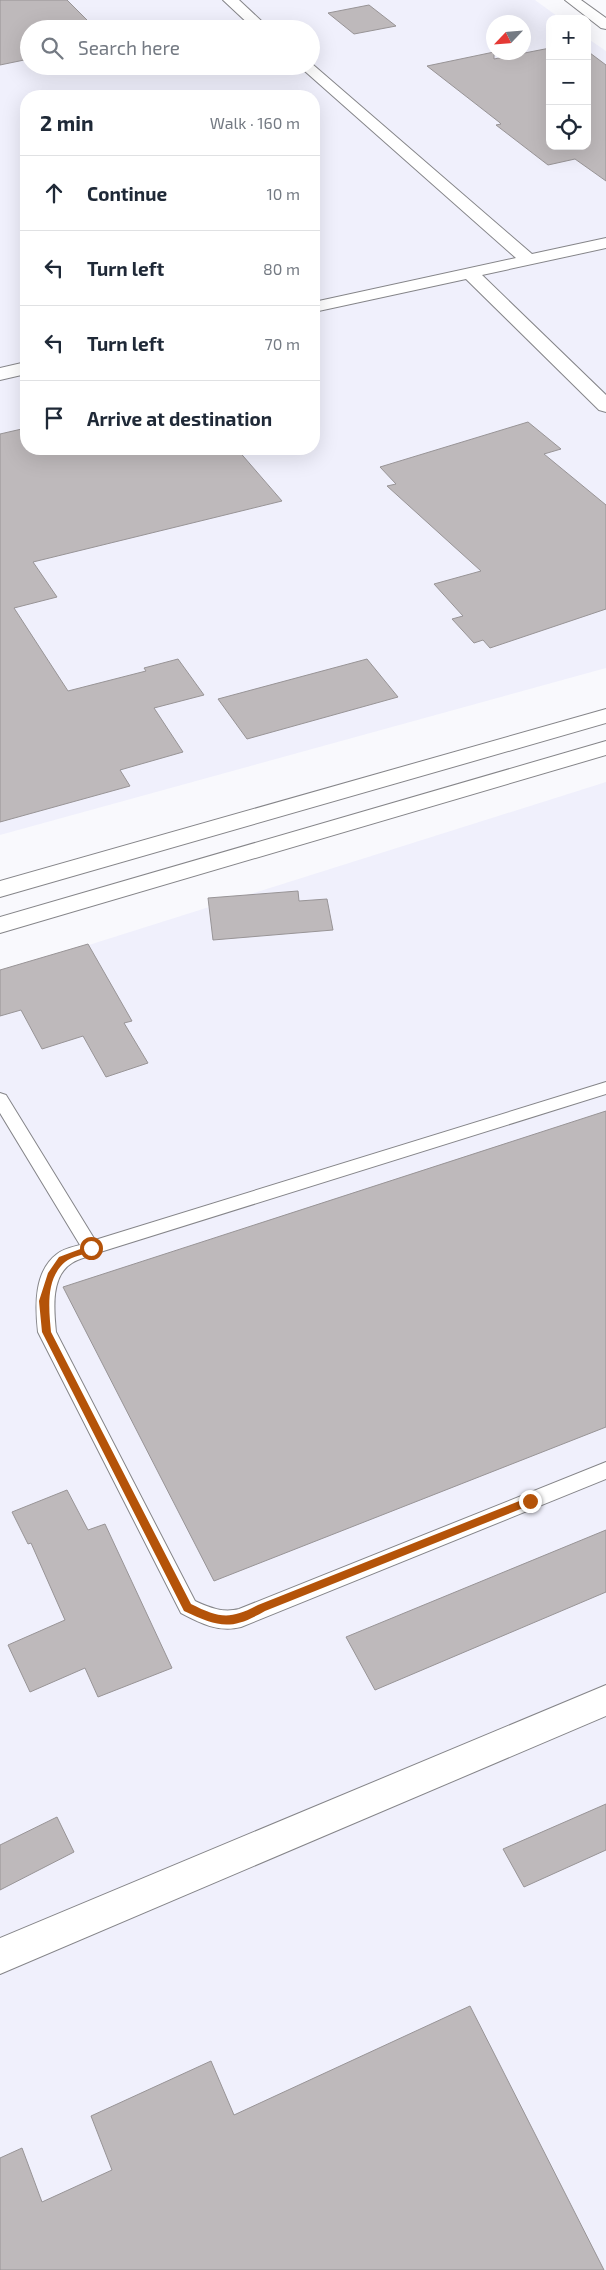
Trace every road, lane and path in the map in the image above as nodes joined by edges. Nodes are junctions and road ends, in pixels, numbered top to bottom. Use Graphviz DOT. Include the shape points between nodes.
graph roads {
  1 [pos="230,0"];
  2 [pos="572,0"];
  3 [pos="253,20"];
  4 [pos="606,25"];
  5 [pos="316,75"];
  6 [pos="606,243"];
  7 [pos="529,260"];
  8 [pos="470,273"];
  9 [pos="320,305"];
  10 [pos="20,369"];
  11 [pos="0,374"];
  12 [pos="606,406"];
  13 [pos="606,716"];
  14 [pos="606,748"];
  15 [pos="0,890"];
  16 [pos="0,924"];
  17 [pos="606,1088"];
  18 [pos="0,1099"];
  19 [pos="91,1248"];
  20 [pos="606,1470"];
  21 [pos="606,1700"];
  22 [pos="0,1956"];
  1 -- 3 [label="street"];
  2 -- 4 [label="street"];
  5 -- 7 [label="street"];
  6 -- 7 [label="street"];
  7 -- 8 [label="street"];
  8 -- 9 [label="street"];
  8 -- 12 [label="street"];
  10 -- 11 [label="street"];
  13 -- 15 [label="street"];
  14 -- 16 [label="street"];
  17 -- 19 [label="lane"];
  18 -- 19 [label="lane"];
  19 -- 20 [label="lane" via="62,1259 51,1276 44,1301 47,1332 188,1608 214,1620 242,1619 262,1608"];
  21 -- 22 [label="street"];
}
